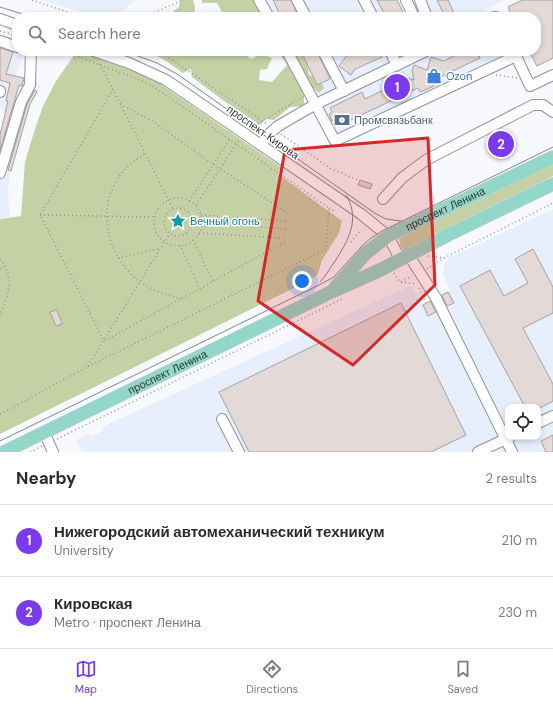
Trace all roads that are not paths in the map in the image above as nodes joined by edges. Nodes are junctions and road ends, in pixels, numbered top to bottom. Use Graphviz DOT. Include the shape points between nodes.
graph roads {
  1 [pos="260,0"];
  2 [pos="297,0"];
  3 [pos="364,0"];
  4 [pos="406,0"];
  5 [pos="420,0"];
  6 [pos="266,12"];
  7 [pos="303,12"];
  8 [pos="370,12"];
  9 [pos="412,12"];
  10 [pos="425,12"];
  11 [pos="0,19"];
  12 [pos="12,23"];
  13 [pos="0,41"];
  14 [pos="12,45"];
  15 [pos="31,56"];
  16 [pos="108,56"];
  17 [pos="290,56"];
  18 [pos="326,56"];
  19 [pos="392,56"];
  20 [pos="416,56"];
  21 [pos="510,56"];
  22 [pos="515,56"];
  23 [pos="397,65"];
  24 [pos="553,75"];
  25 [pos="344,91"];
  26 [pos="316,104"];
  27 [pos="553,112"];
  28 [pos="261,145"];
  29 [pos="553,157"];
  30 [pos="0,173"];
  31 [pos="553,184"];
  32 [pos="383,199"];
  33 [pos="388,236"];
  34 [pos="407,259"];
  35 [pos="331,292"];
  36 [pos="553,416"];
  37 [pos="222,419"];
  38 [pos="541,422"];
  39 [pos="505,432"];
  40 [pos="505,439"];
  41 [pos="509,440"];
  42 [pos="49,442"];
  43 [pos="4,452"];
  44 [pos="239,452"];
  45 [pos="478,452"];
  46 [pos="512,452"];
  1 -- 6 [label="street"];
  2 -- 7 [label="street"];
  3 -- 8 [label="street"];
  4 -- 9 [label="street"];
  5 -- 10 [label="street"];
  11 -- 12 [label="street"];
  13 -- 14 [label="street"];
  15 -- 30 [label="street" via="30,85 21,102"];
  16 -- 28 [label="street, проспект Кирова" via="166,80"];
  17 -- 26 [label="street"];
  18 -- 25 [label="street"];
  19 -- 23 [label="street"];
  20 -- 23 [label="street"];
  21 -- 26 [label="street" via="335,141"];
  22 -- 24 [label="street" via="530,86"];
  23 -- 25 [label="street"];
  25 -- 26 [label="street"];
  26 -- 28 [label="street" via="274,129"];
  27 -- 32 [label="street" via="543,105 533,105 432,156 402,178"];
  28 -- 33 [label="street, проспект Кирова" via="361,214"];
  29 -- 33 [label="main road, проспект Ленина"];
  31 -- 34 [label="main road, проспект Ленина"];
  33 -- 34 [label="street, проспект Кирова"];
  33 -- 35 [label="main road, проспект Ленина" via="366,253"];
  34 -- 35 [label="main road, проспект Ленина"];
  34 -- 39 [label="street, проспект Кирова" via="436,298"];
  35 -- 42 [label="main road, проспект Ленина"];
  36 -- 38 [label="street"];
  37 -- 44 [label="street"];
  40 -- 45 [label="street"];
  41 -- 46 [label="street, проспект Кирова"];
  42 -- 43 [label="main road, проспект Ленина"];
}
